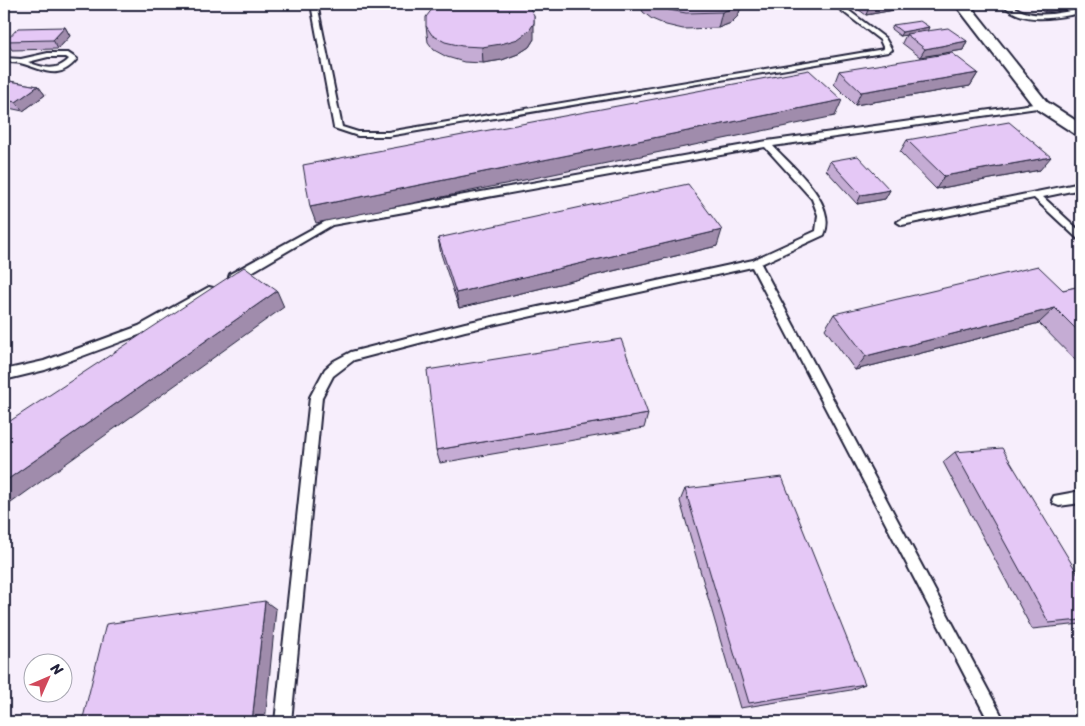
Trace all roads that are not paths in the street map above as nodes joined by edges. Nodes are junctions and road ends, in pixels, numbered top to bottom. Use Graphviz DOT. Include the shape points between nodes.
graph roads {
  1 [pos="314,4"];
  2 [pos="836,4"];
  3 [pos="962,4"];
  4 [pos="1005,4"];
  5 [pos="1081,11"];
  6 [pos="4,60"];
  7 [pos="21,61"];
  8 [pos="1040,105"];
  9 [pos="1081,131"];
  10 [pos="767,144"];
  11 [pos="1081,186"];
  12 [pos="1036,195"];
  13 [pos="902,222"];
  14 [pos="1081,237"];
  15 [pos="755,263"];
  16 [pos="4,375"];
  17 [pos="1081,497"];
  18 [pos="1059,500"];
  19 [pos="283,722"];
  20 [pos="997,722"];
  1 -- 2 [label="lane" via="338,128 358,134 388,134 888,50 883,39"];
  3 -- 8 [label="street"];
  4 -- 5 [label="lane" via="1015,11 1042,17"];
  6 -- 7 [label="lane"];
  7 -- 7 [label="lane" via="49,71 68,67 73,60 68,55 48,54"];
  8 -- 9 [label="street"];
  8 -- 10 [label="lane"];
  10 -- 15 [label="lane" via="816,198 822,214 821,233"];
  10 -- 16 [label="lane" via="330,222 142,329 46,365"];
  11 -- 12 [label="lane"];
  12 -- 13 [label="lane"];
  12 -- 14 [label="lane"];
  15 -- 19 [label="lane" via="465,327 351,356 336,365 324,378 316,397"];
  15 -- 20 [label="lane"];
  17 -- 18 [label="lane"];
}
